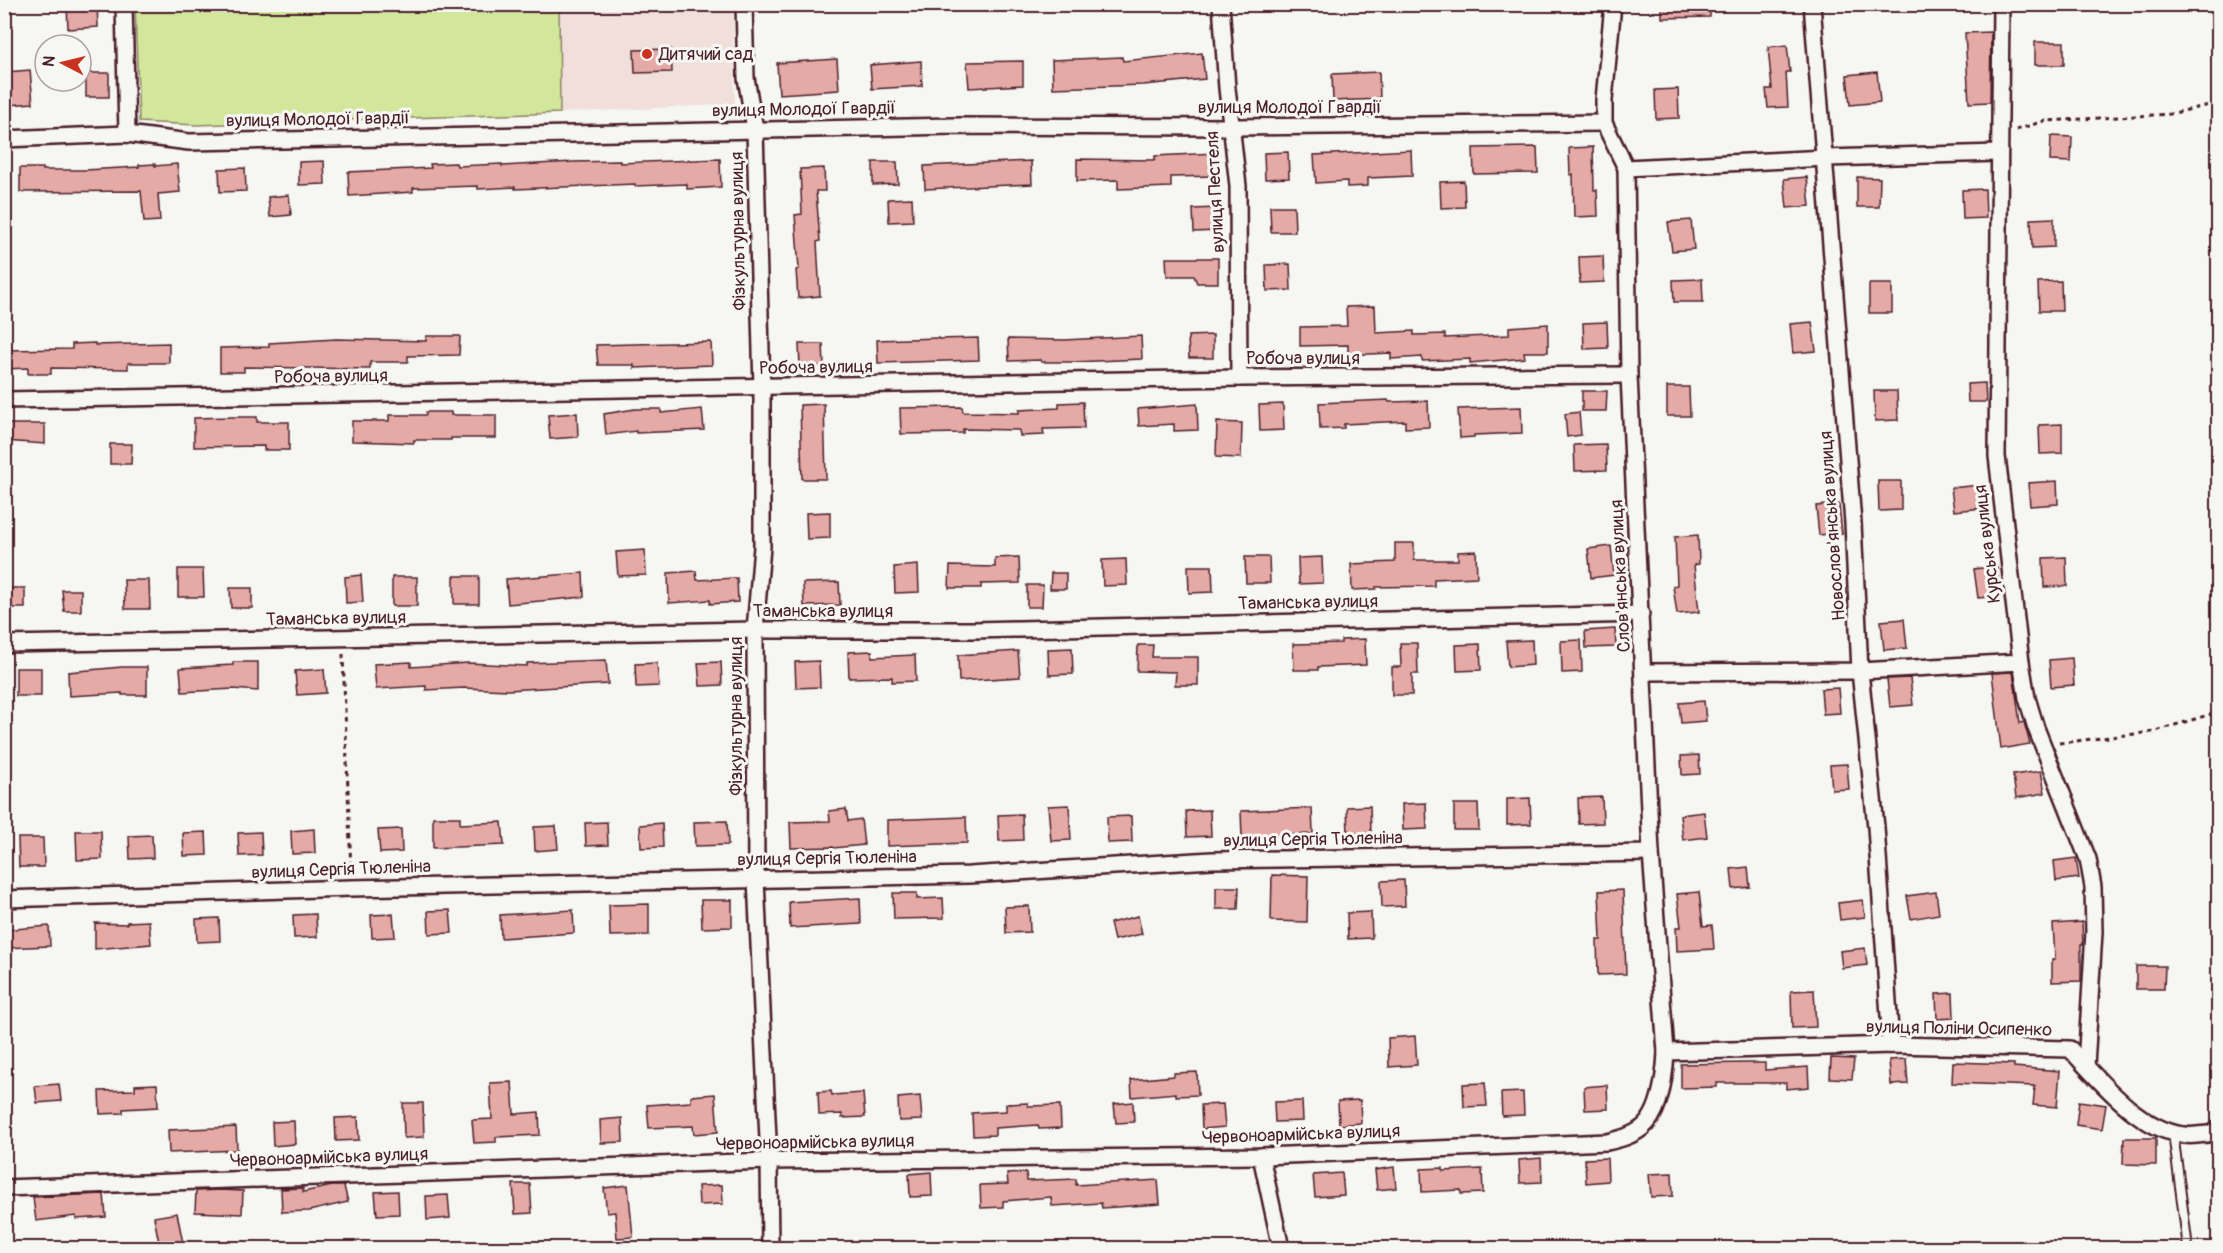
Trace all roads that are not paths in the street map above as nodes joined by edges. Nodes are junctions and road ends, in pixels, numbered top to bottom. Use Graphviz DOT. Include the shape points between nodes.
graph roads {
  1 [pos="124,4"];
  2 [pos="744,4"];
  3 [pos="1221,4"];
  4 [pos="1613,4"];
  5 [pos="1812,4"];
  6 [pos="2001,4"];
  7 [pos="1604,123"];
  8 [pos="1232,128"];
  9 [pos="755,129"];
  10 [pos="127,134"];
  11 [pos="4,139"];
  12 [pos="1999,146"];
  13 [pos="1826,158"];
  14 [pos="1626,168"];
  15 [pos="1629,375"];
  16 [pos="1239,378"];
  17 [pos="762,388"];
  18 [pos="4,400"];
  19 [pos="1641,614"];
  20 [pos="755,630"];
  21 [pos="4,644"];
  22 [pos="2021,662"];
  23 [pos="1860,671"];
  24 [pos="1644,672"];
  25 [pos="1651,853"];
  26 [pos="756,879"];
  27 [pos="4,899"];
  28 [pos="1891,1045"];
  29 [pos="1666,1052"];
  30 [pos="2086,1066"];
  31 [pos="2218,1129"];
  32 [pos="2173,1132"];
  33 [pos="1627,1137"];
  34 [pos="1261,1156"];
  35 [pos="769,1161"];
  36 [pos="4,1188"];
  37 [pos="770,1248"];
  38 [pos="1281,1248"];
  39 [pos="2188,1248"];
  1 -- 10 [label="street"];
  2 -- 9 [label="street, Фізкультурна вулиця" via="746,78"];
  3 -- 8 [label="street, вулиця Пестеля"];
  4 -- 7 [label="street, Слов'янська вулиця"];
  5 -- 13 [label="street, Новослов'янська вулиця"];
  6 -- 12 [label="street, Курська вулиця"];
  7 -- 8 [label="street, вулиця Молодої Гвардії"];
  7 -- 14 [label="street, Слов'янська вулиця"];
  8 -- 9 [label="street, вулиця Молодої Гвардії"];
  8 -- 16 [label="street, вулиця Пестеля" via="1238,186"];
  9 -- 10 [label="street, вулиця Молодої Гвардії" via="189,142"];
  9 -- 17 [label="street, Фізкультурна вулиця"];
  10 -- 11 [label="street, вулиця Молодої Гвардії"];
  12 -- 13 [label="street"];
  12 -- 22 [label="street, Курська вулиця" via="1997,456"];
  13 -- 14 [label="street"];
  13 -- 23 [label="street, Новослов'янська вулиця"];
  14 -- 15 [label="street, Слов'янська вулиця"];
  15 -- 16 [label="street, Робоча вулиця"];
  15 -- 19 [label="street, Слов'янська вулиця"];
  16 -- 17 [label="street, Робоча вулиця"];
  17 -- 18 [label="street, Робоча вулиця"];
  17 -- 20 [label="street, Фізкультурна вулиця" via="762,547"];
  19 -- 20 [label="street, Таманська вулиця" via="974,630"];
  19 -- 24 [label="street, Слов'янська вулиця"];
  20 -- 21 [label="street, Таманська вулиця"];
  20 -- 26 [label="street, Фізкультурна вулиця"];
  22 -- 23 [label="street"];
  22 -- 30 [label="street, Курська вулиця" via="2027,698 2088,859 2093,887"];
  23 -- 24 [label="street"];
  23 -- 28 [label="street, Новослов'янська вулиця" via="1876,827"];
  24 -- 25 [label="street, Слов'янська вулиця"];
  25 -- 26 [label="street, вулиця Сергія Тюленіна" via="1212,860 969,875"];
  25 -- 29 [label="street, Слов'янська вулиця"];
  26 -- 27 [label="street, вулиця Сергія Тюленіна"];
  26 -- 35 [label="street, Фізкультурна вулиця"];
  28 -- 29 [label="street, вулиця Поліни Осипенко"];
  28 -- 30 [label="street, вулиця Поліни Осипенко" via="2070,1049"];
  29 -- 33 [label="street, Слов'янська вулиця" via="1665,1073 1653,1113 1644,1127"];
  30 -- 32 [label="street, вулиця Поліни Осипенко" via="2128,1110"];
  31 -- 32 [label="street, вулиця Поліни Осипенко" via="2190,1136"];
  32 -- 39 [label="lane"];
  33 -- 34 [label="street, Червоноармійська вулиця" via="1607,1142"];
  34 -- 35 [label="street, Червоноармійська вулиця"];
  34 -- 38 [label="street"];
  35 -- 36 [label="street, Червоноармійська вулиця"];
  35 -- 37 [label="street, Фізкультурна вулиця"];
}
